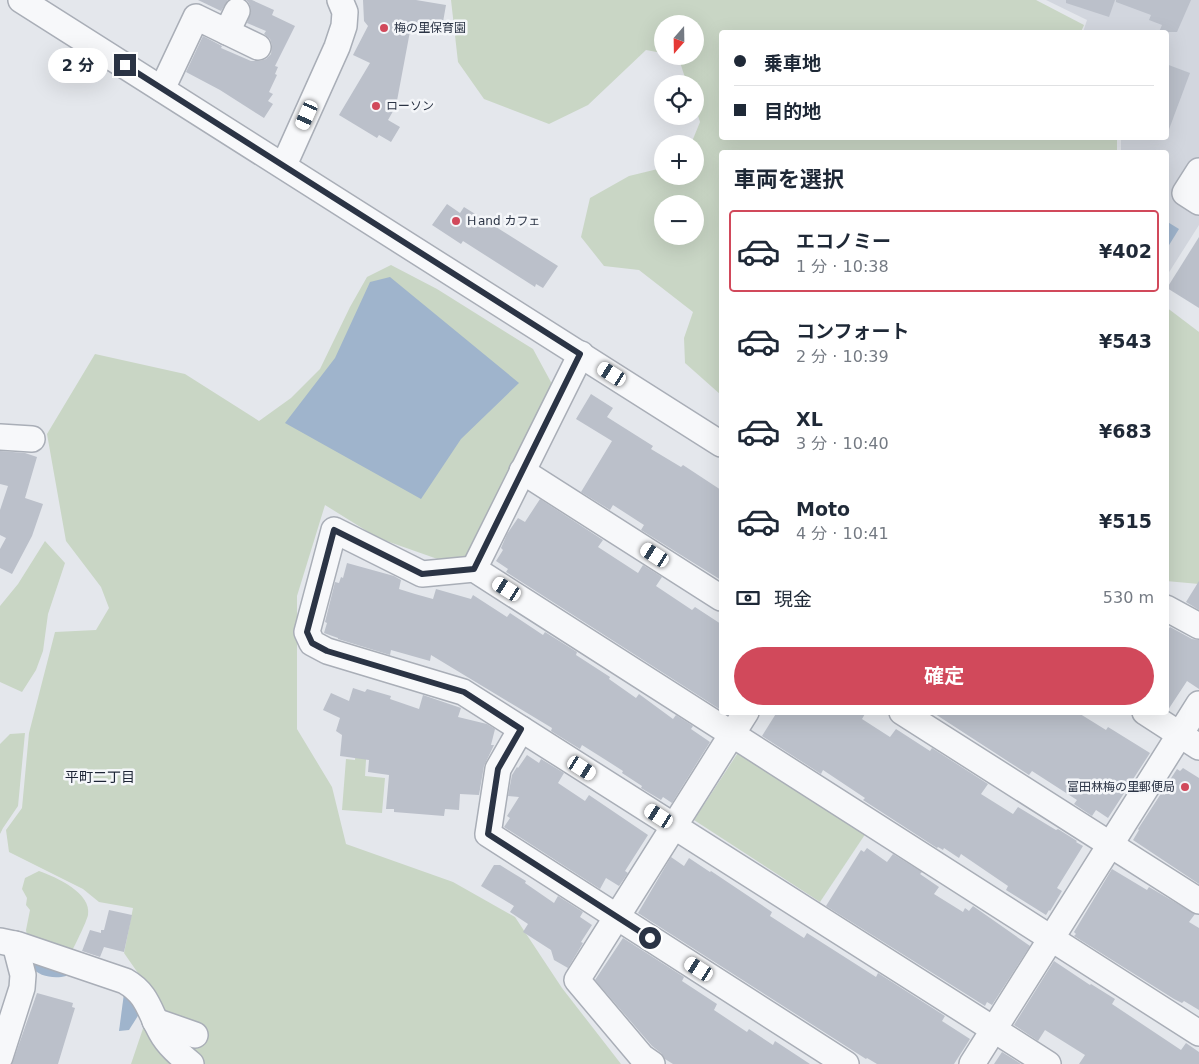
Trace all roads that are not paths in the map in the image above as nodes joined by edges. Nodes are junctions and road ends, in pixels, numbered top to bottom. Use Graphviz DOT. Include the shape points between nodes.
graph roads {
  1 [pos="21,0"];
  2 [pos="340,0"];
  3 [pos="258,47"];
  4 [pos="162,88"];
  5 [pos="284,165"];
  6 [pos="1199,171"];
  7 [pos="1199,202"];
  8 [pos="580,354"];
  9 [pos="0,437"];
  10 [pos="32,439"];
  11 [pos="719,443"];
  12 [pos="522,471"];
  13 [pos="474,569"];
  14 [pos="719,597"];
  15 [pos="1169,610"];
  16 [pos="1199,626"];
  17 [pos="1199,704"];
  18 [pos="744,715"];
  19 [pos="907,715"];
  20 [pos="1150,715"];
  21 [pos="521,729"];
  22 [pos="732,734"];
  23 [pos="1189,741"];
  24 [pos="674,826"];
  25 [pos="1110,845"];
  26 [pos="1199,901"];
  27 [pos="617,917"];
  28 [pos="1051,938"];
  29 [pos="8,943"];
  30 [pos="155,1020"];
  31 [pos="994,1029"];
  32 [pos="1199,1032"];
  33 [pos="195,1035"];
  34 [pos="0,1057"];
  35 [pos="191,1064"];
  36 [pos="652,1064"];
  37 [pos="846,1064"];
  38 [pos="972,1064"];
  39 [pos="1048,1064"];
  1 -- 4 [label="street"];
  2 -- 5 [label="street" via="345,12 337,47"];
  3 -- 4 [label="street" via="232,21 196,17"];
  4 -- 5 [label="street"];
  5 -- 8 [label="street"];
  6 -- 7 [label="street" via="1185,193"];
  8 -- 11 [label="street"];
  8 -- 12 [label="street"];
  9 -- 10 [label="street"];
  12 -- 13 [label="street"];
  12 -- 14 [label="street"];
  13 -- 21 [label="street" via="422,574 334,530 307,632 312,643 327,651 464,692"];
  13 -- 22 [label="street"];
  15 -- 16 [label="street"];
  17 -- 23 [label="street"];
  18 -- 22 [label="street"];
  19 -- 25 [label="street"];
  20 -- 23 [label="street"];
  21 -- 24 [label="street"];
  21 -- 27 [label="street" via="498,769 488,834"];
  22 -- 24 [label="street"];
  22 -- 28 [label="street"];
  23 -- 25 [label="street"];
  24 -- 27 [label="street"];
  24 -- 31 [label="street"];
  25 -- 26 [label="street"];
  25 -- 28 [label="street"];
  27 -- 36 [label="street" via="577,980 642,1057"];
  27 -- 37 [label="street"];
  28 -- 31 [label="street"];
  28 -- 32 [label="street"];
  29 -- 30 [label="street" via="125,981 140,991"];
  29 -- 34 [label="street" via="23,975 22,988"];
  30 -- 33 [label="street"];
  30 -- 35 [label="street" via="173,1049"];
  31 -- 38 [label="street"];
  31 -- 39 [label="street"];
}
